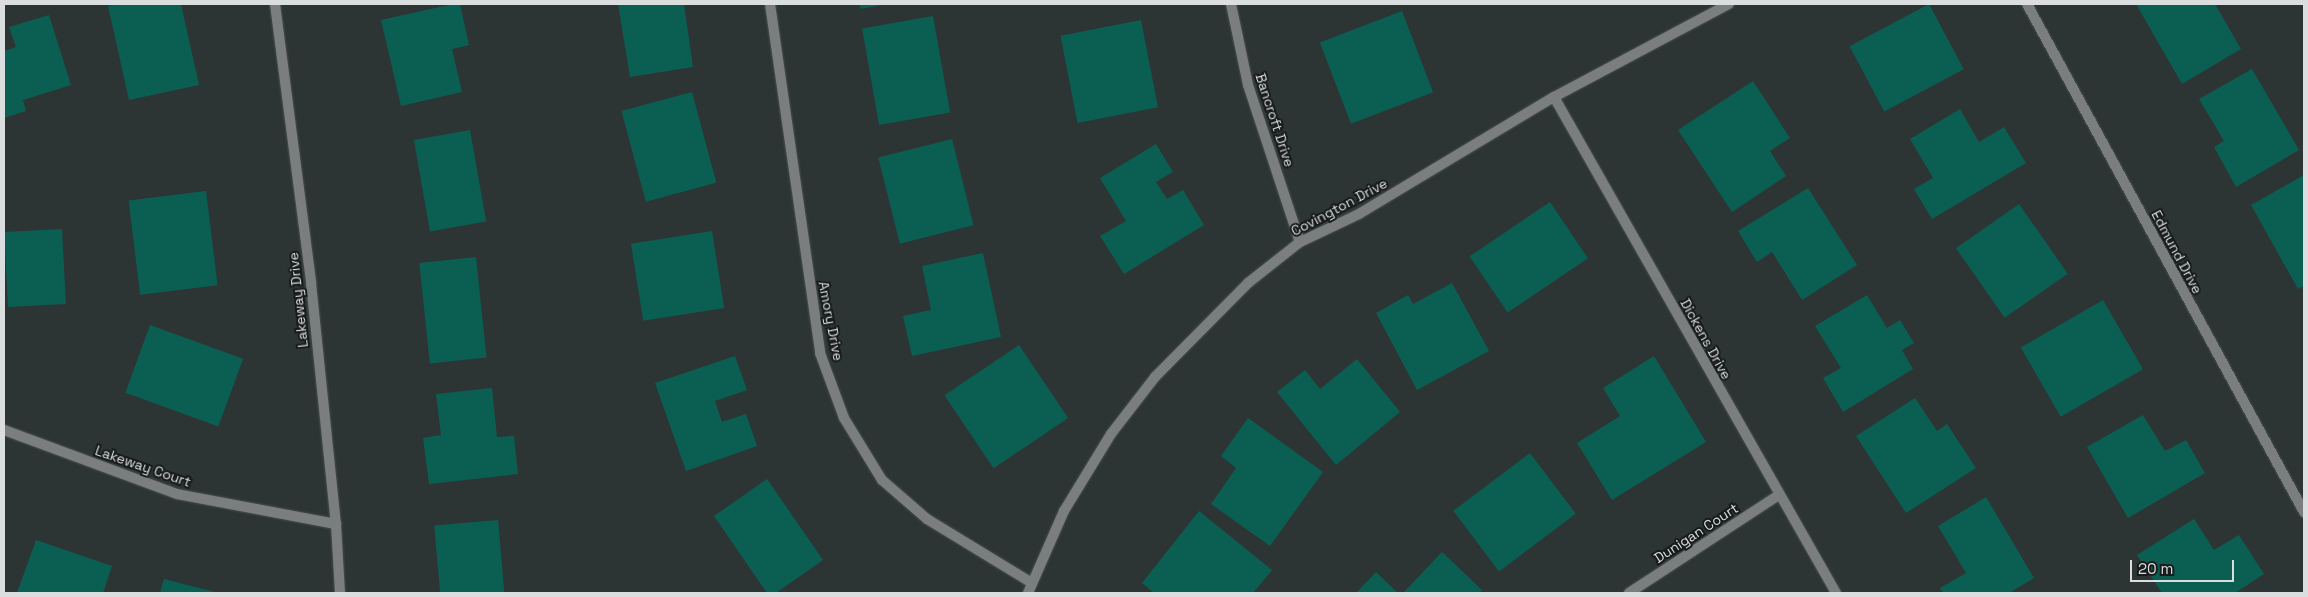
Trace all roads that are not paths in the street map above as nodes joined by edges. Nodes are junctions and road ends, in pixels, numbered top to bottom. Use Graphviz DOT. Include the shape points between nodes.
graph roads {
  1 [pos="275,4"];
  2 [pos="770,4"];
  3 [pos="1231,4"];
  4 [pos="2027,4"];
  5 [pos="1724,5"];
  6 [pos="1554,97"];
  7 [pos="1300,242"];
  8 [pos="4,430"];
  9 [pos="1777,496"];
  10 [pos="2304,512"];
  11 [pos="336,524"];
  12 [pos="1032,583"];
  13 [pos="340,593"];
  14 [pos="1028,593"];
  15 [pos="1629,593"];
  16 [pos="1836,593"];
  1 -- 11 [label="street, Lakeway Drive" via="311,283"];
  2 -- 12 [label="street, Amory Drive" via="820,353 844,418 882,480 927,519"];
  3 -- 7 [label="street, Bancroft Drive" via="1248,86"];
  4 -- 10 [label="street, Edmund Drive"];
  5 -- 6 [label="street, Covington Drive"];
  6 -- 7 [label="street, Covington Drive" via="1359,214"];
  6 -- 9 [label="street, Dickens Drive"];
  7 -- 12 [label="street, Covington Drive" via="1248,283 1155,377 1111,434 1064,511"];
  8 -- 11 [label="street, Lakeway Court" via="177,494"];
  9 -- 15 [label="street, Dunigan Court"];
  9 -- 16 [label="street, Dickens Drive"];
  11 -- 13 [label="street, Lakeway Drive"];
  12 -- 14 [label="street, Covington Drive"];
}
